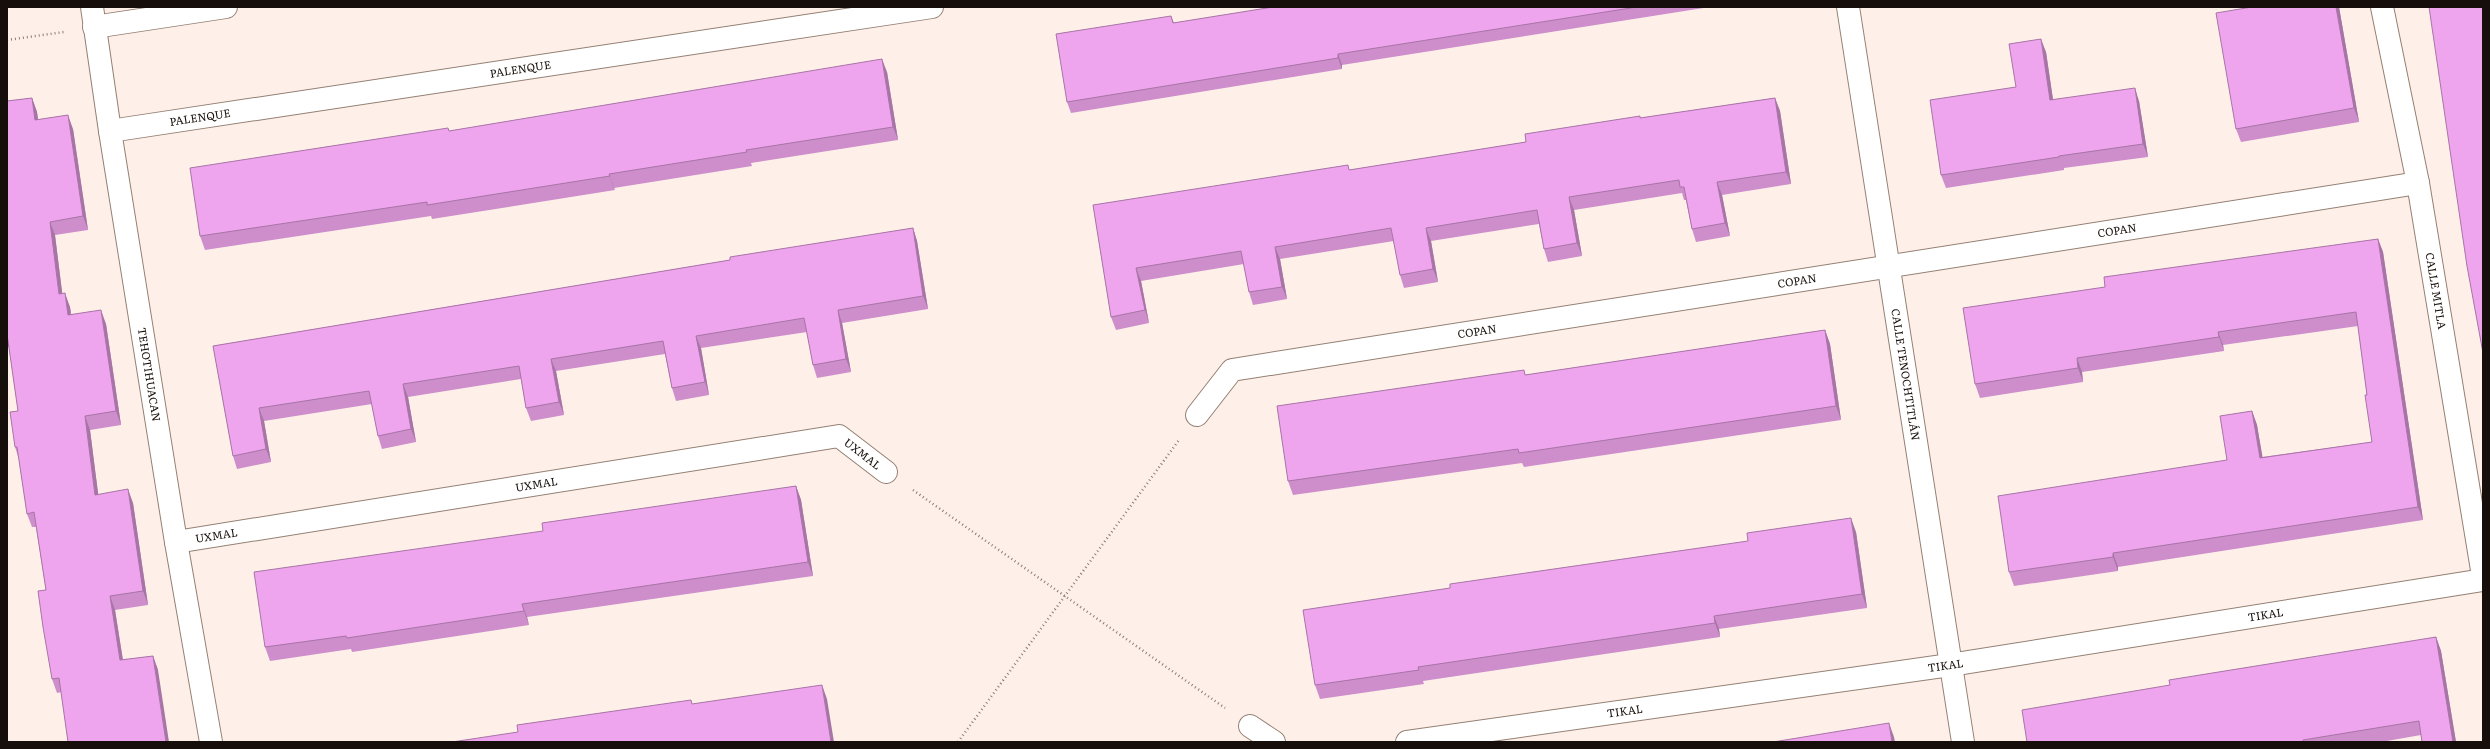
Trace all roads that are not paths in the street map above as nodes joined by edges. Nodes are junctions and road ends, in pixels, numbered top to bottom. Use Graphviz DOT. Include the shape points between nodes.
graph roads {
  1 [pos="226,7"];
  2 [pos="932,7"];
  3 [pos="1848,7"];
  4 [pos="2382,7"];
  5 [pos="93,17"];
  6 [pos="110,131"];
  7 [pos="2418,183"];
  8 [pos="1890,268"];
  9 [pos="1197,415"];
  10 [pos="886,472"];
  11 [pos="176,542"];
  12 [pos="2483,576"];
  13 [pos="2483,580"];
  14 [pos="1950,665"];
  15 [pos="1250,726"];
  16 [pos="211,742"];
  17 [pos="1274,742"];
  18 [pos="1407,742"];
  19 [pos="1963,742"];
  1 -- 5 [label="street"];
  2 -- 6 [label="street, PALENQUE"];
  3 -- 8 [label="street, CALLE TENOCHTITLÁN"];
  4 -- 7 [label="street, CALLE MITLA"];
  5 -- 6 [label="street, TEHOTIHUACAN"];
  6 -- 11 [label="street, TEHOTIHUACAN"];
  7 -- 8 [label="street, COPAN"];
  7 -- 12 [label="street, CALLE MITLA"];
  8 -- 9 [label="street, COPAN" via="1232,370"];
  8 -- 14 [label="street, CALLE TENOCHTITLÁN"];
  10 -- 11 [label="street, UXMAL" via="839,436"];
  11 -- 16 [label="street, TEHOTIHUACAN"];
  13 -- 14 [label="street, TIKAL"];
  14 -- 18 [label="street, TIKAL"];
  14 -- 19 [label="street, CALLE TENOCHTITLÁN"];
  15 -- 17 [label="street"];
}
